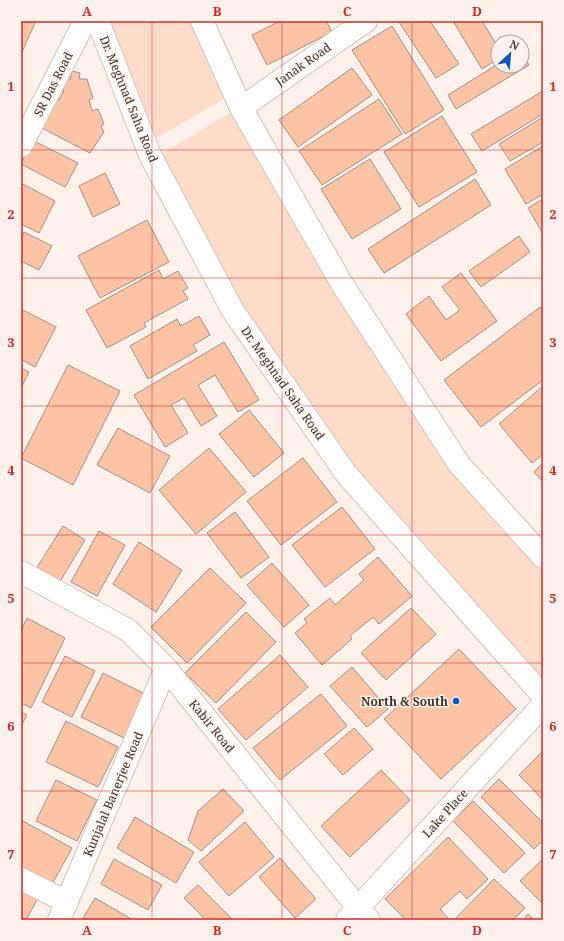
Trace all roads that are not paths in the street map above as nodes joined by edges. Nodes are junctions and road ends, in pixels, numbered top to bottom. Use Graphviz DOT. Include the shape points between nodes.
graph roads {
  1 [pos="85,21"];
  2 [pos="98,21"];
  3 [pos="202,21"];
  4 [pos="366,21"];
  5 [pos="241,108"];
  6 [pos="21,146"];
  7 [pos="543,557"];
  8 [pos="21,572"];
  9 [pos="166,668"];
  10 [pos="543,696"];
  11 [pos="543,705"];
  12 [pos="21,879"];
  13 [pos="63,911"];
  14 [pos="358,916"];
  1 -- 6 [label="street, SR Das Road"];
  2 -- 10 [label="street, Dr. Meghnad Saha Road" via="150,155 233,311 347,475"];
  3 -- 5 [label="street"];
  4 -- 5 [label="street, Janak Road"];
  5 -- 7 [label="street" via="342,284 459,464"];
  8 -- 9 [label="street, Kabir Road" via="128,630"];
  9 -- 13 [label="street, Kunjalal Banerjee Road"];
  9 -- 14 [label="street, Kabir Road"];
  11 -- 14 [label="street, Lake Place"];
  12 -- 13 [label="street"];
}
